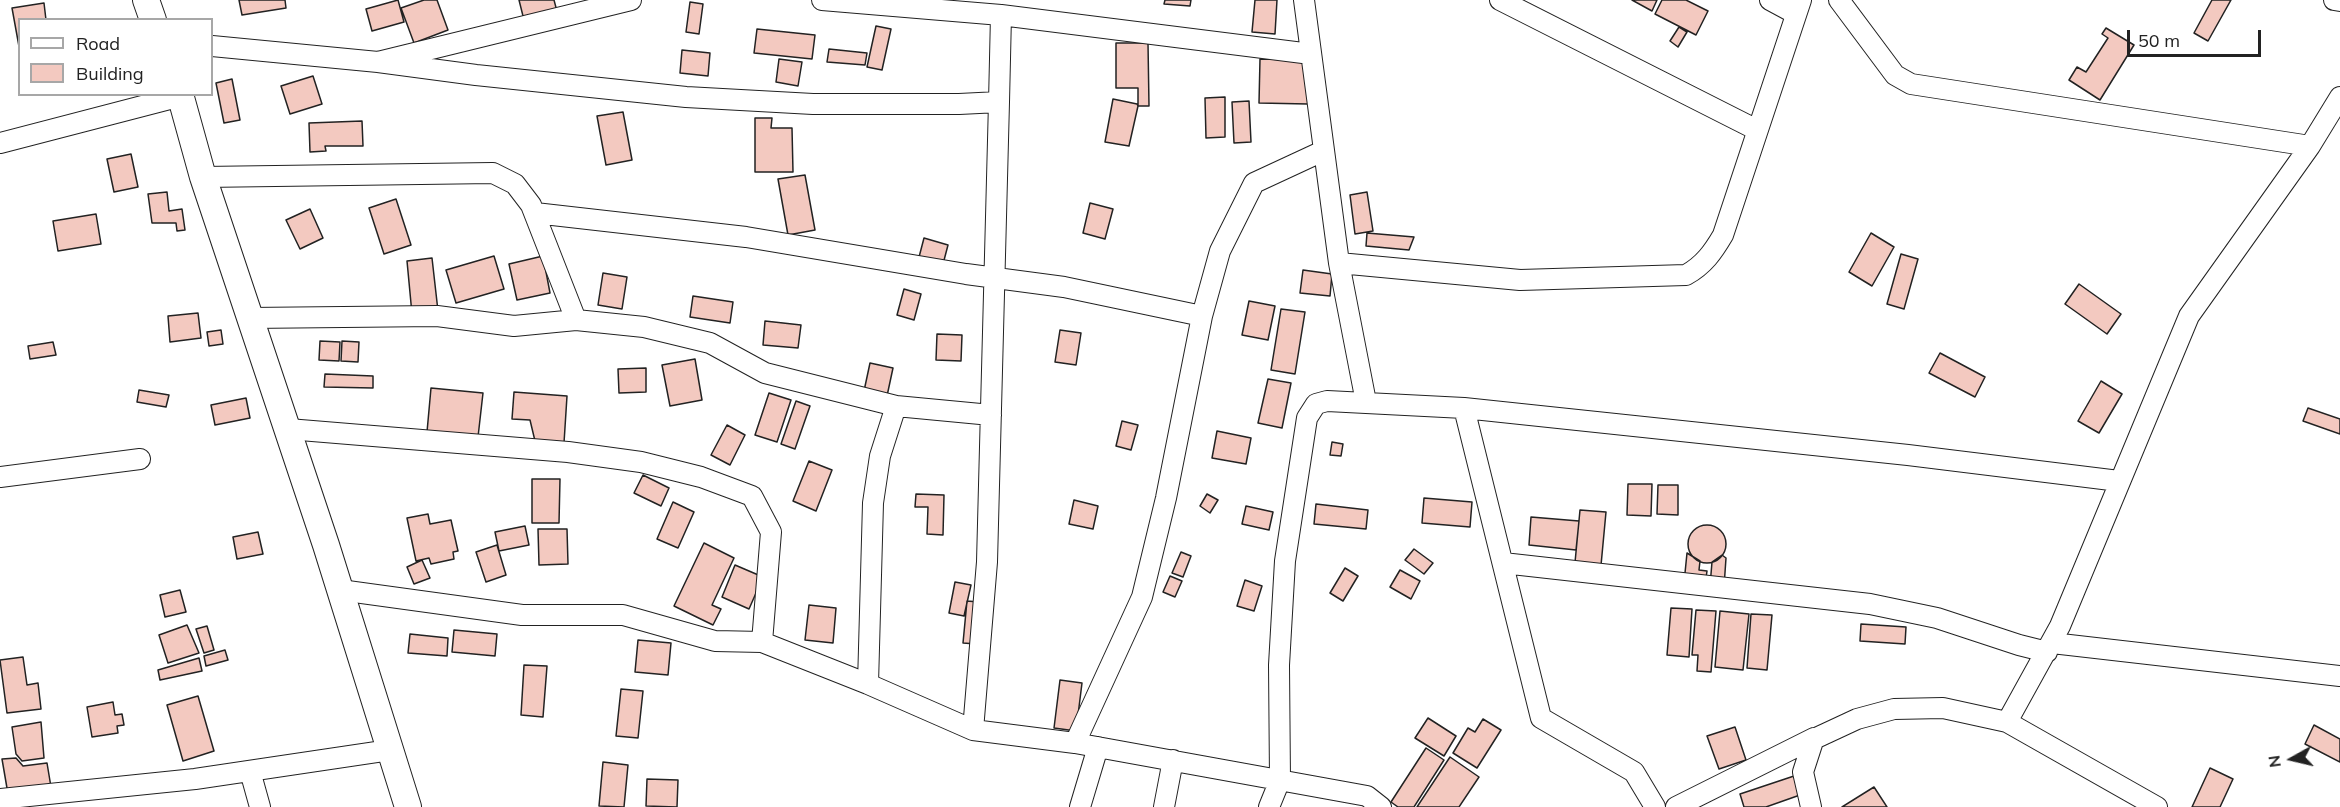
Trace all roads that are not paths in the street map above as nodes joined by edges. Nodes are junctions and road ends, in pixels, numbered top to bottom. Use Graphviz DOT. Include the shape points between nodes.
graph roads {
  1 [pos="146,0"];
  2 [pos="631,0"];
  3 [pos="1304,0"];
  4 [pos="1500,0"];
  5 [pos="1770,0"];
  6 [pos="1839,0"];
  7 [pos="2334,0"];
  8 [pos="834,1"];
  9 [pos="2340,1"];
  10 [pos="1798,7"];
  11 [pos="1001,15"];
  12 [pos="152,18"];
  13 [pos="213,46"];
  14 [pos="1311,54"];
  15 [pos="378,62"];
  16 [pos="176,96"];
  17 [pos="180,96"];
  18 [pos="2340,97"];
  19 [pos="999,102"];
  20 [pos="1757,130"];
  21 [pos="0,142"];
  22 [pos="2310,146"];
  23 [pos="1323,151"];
  24 [pos="203,177"];
  25 [pos="535,213"];
  26 [pos="1339,263"];
  27 [pos="994,277"];
  28 [pos="1202,316"];
  29 [pos="249,318"];
  30 [pos="576,320"];
  31 [pos="1366,402"];
  32 [pos="896,406"];
  33 [pos="1464,408"];
  34 [pos="991,415"];
  35 [pos="288,429"];
  36 [pos="140,459"];
  37 [pos="0,477"];
  38 [pos="2119,481"];
  39 [pos="1503,563"];
  40 [pos="340,590"];
  41 [pos="762,642"];
  42 [pos="2050,647"];
  43 [pos="2340,676"];
  44 [pos="868,684"];
  45 [pos="2007,723"];
  46 [pos="973,730"];
  47 [pos="1814,738"];
  48 [pos="1075,743"];
  49 [pos="1098,747"];
  50 [pos="390,750"];
  51 [pos="1173,760"];
  52 [pos="250,771"];
  53 [pos="1280,780"];
  54 [pos="0,799"];
  55 [pos="260,807"];
  56 [pos="408,807"];
  57 [pos="1080,807"];
  58 [pos="1164,807"];
  59 [pos="1269,807"];
  60 [pos="1381,807"];
  61 [pos="1655,807"];
  62 [pos="1676,807"];
  63 [pos="1811,807"];
  64 [pos="2157,807"];
  1 -- 12 [label="main road"];
  2 -- 15 [label="street"];
  3 -- 14 [label="street"];
  4 -- 20 [label="street"];
  5 -- 10 [label="street"];
  6 -- 22 [label="street" via="1895,75 1911,84"];
  7 -- 9 [label="street"];
  8 -- 11 [label="street"];
  10 -- 20 [label="street"];
  11 -- 14 [label="street"];
  11 -- 19 [label="street"];
  13 -- 15 [label="street"];
  14 -- 23 [label="street"];
  15 -- 19 [label="street" via="686,97 813,104"];
  16 -- 21 [label="street"];
  17 -- 24 [label="main road"];
  18 -- 22 [label="street"];
  19 -- 27 [label="street"];
  20 -- 26 [label="street" via="1723,235 1711,255 1686,275 1520,280"];
  22 -- 38 [label="street" via="2189,316"];
  23 -- 26 [label="street"];
  23 -- 28 [label="street" via="1254,183 1220,251"];
  24 -- 25 [label="street" via="494,173 515,184"];
  24 -- 29 [label="main road"];
  25 -- 27 [label="street" via="746,237"];
  25 -- 30 [label="street"];
  26 -- 31 [label="street"];
  27 -- 28 [label="street" via="1064,287"];
  27 -- 34 [label="street"];
  28 -- 48 [label="street" via="1142,597"];
  29 -- 30 [label="street" via="437,316 514,326"];
  29 -- 35 [label="main road"];
  30 -- 32 [label="street" via="644,327 710,343 765,374"];
  31 -- 33 [label="street"];
  31 -- 53 [label="street" via="1327,401 1316,404 1307,418 1285,561 1279,665"];
  32 -- 34 [label="street"];
  32 -- 44 [label="street" via="880,456 873,503"];
  33 -- 38 [label="street"];
  33 -- 39 [label="street"];
  34 -- 46 [label="street" via="987,562"];
  35 -- 40 [label="main road"];
  35 -- 41 [label="street" via="568,452 641,462 701,477 752,496 771,532"];
  36 -- 37 [label="street"];
  38 -- 42 [label="street"];
  39 -- 42 [label="street" via="1870,604 1937,618 2019,645"];
  39 -- 61 [label="street" via="1541,718 1634,772"];
  40 -- 41 [label="street" via="522,615 623,615 715,641"];
  40 -- 50 [label="main road"];
  41 -- 44 [label="street"];
  42 -- 43 [label="street"];
  42 -- 45 [label="street"];
  44 -- 46 [label="street"];
  45 -- 47 [label="street" via="1943,708 1893,709 1857,719"];
  45 -- 64 [label="street"];
  46 -- 48 [label="street"];
  47 -- 62 [label="street"];
  47 -- 63 [label="street" via="1803,772"];
  48 -- 49 [label="street"];
  49 -- 51 [label="street"];
  49 -- 57 [label="street"];
  50 -- 52 [label="street"];
  50 -- 56 [label="main road"];
  51 -- 53 [label="street"];
  51 -- 58 [label="street"];
  52 -- 54 [label="street"];
  52 -- 55 [label="street"];
  53 -- 59 [label="street"];
  53 -- 60 [label="street" via="1367,796"];
}
